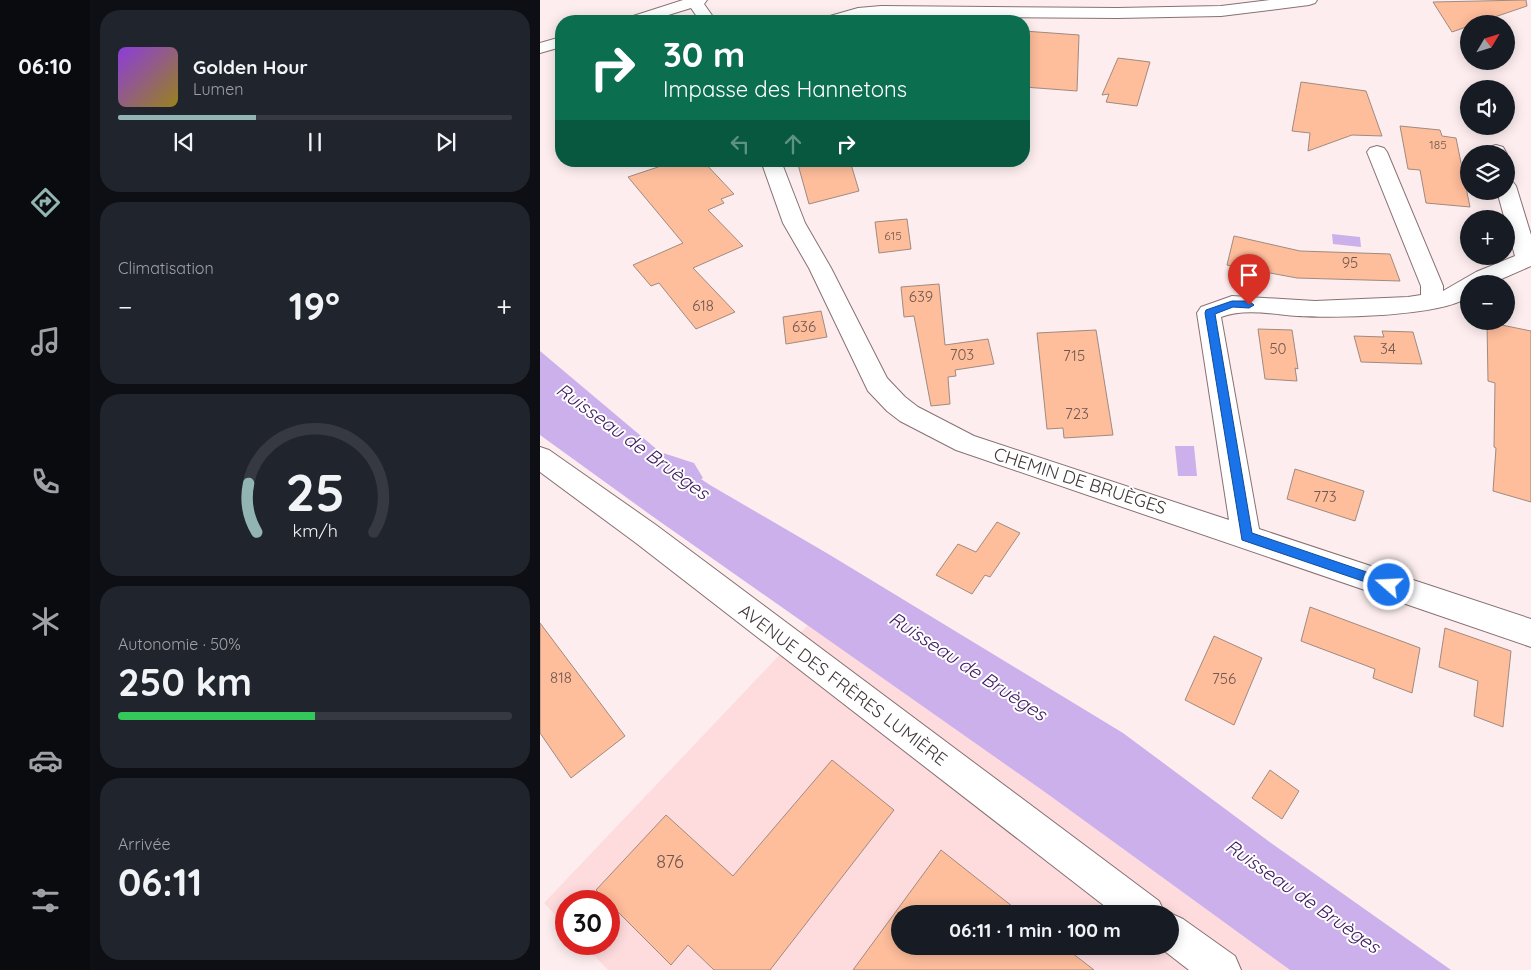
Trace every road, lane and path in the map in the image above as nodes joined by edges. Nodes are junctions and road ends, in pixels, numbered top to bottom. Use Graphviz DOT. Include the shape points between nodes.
graph roads {
  1 [pos="696,0"];
  2 [pos="1309,0"];
  3 [pos="1126,6"];
  4 [pos="651,15"];
  5 [pos="705,15"];
  6 [pos="851,15"];
  7 [pos="555,44"];
  8 [pos="540,48"];
  9 [pos="1377,152"];
  10 [pos="773,167"];
  11 [pos="1510,200"];
  12 [pos="1489,275"];
  13 [pos="1460,292"];
  14 [pos="1432,301"];
  15 [pos="540,458"];
  16 [pos="1246,536"];
  17 [pos="1531,633"];
  18 [pos="1134,905"];
  19 [pos="1179,939"];
  20 [pos="1221,970"];
  1 -- 4 [label="street"];
  1 -- 5 [label="street"];
  2 -- 3 [label="street" via="1222,10"];
  3 -- 6 [label="street" via="882,11"];
  7 -- 8 [label="street"];
  9 -- 14 [label="street" via="1432,286"];
  10 -- 16 [label="street, CHEMIN DE BRUÈGES" via="794,223 877,384 896,404 965,443"];
  11 -- 12 [label="street" via="1527,259"];
  13 -- 14 [label="street"];
  14 -- 16 [label="street" via="1408,305 1315,308 1232,304 1210,313"];
  15 -- 18 [label="street, AVENUE DES FRÈRES LUMIÈRE" via="654,540"];
  16 -- 17 [label="street, CHEMIN DE BRUÈGES"];
  19 -- 20 [label="street"];
}
